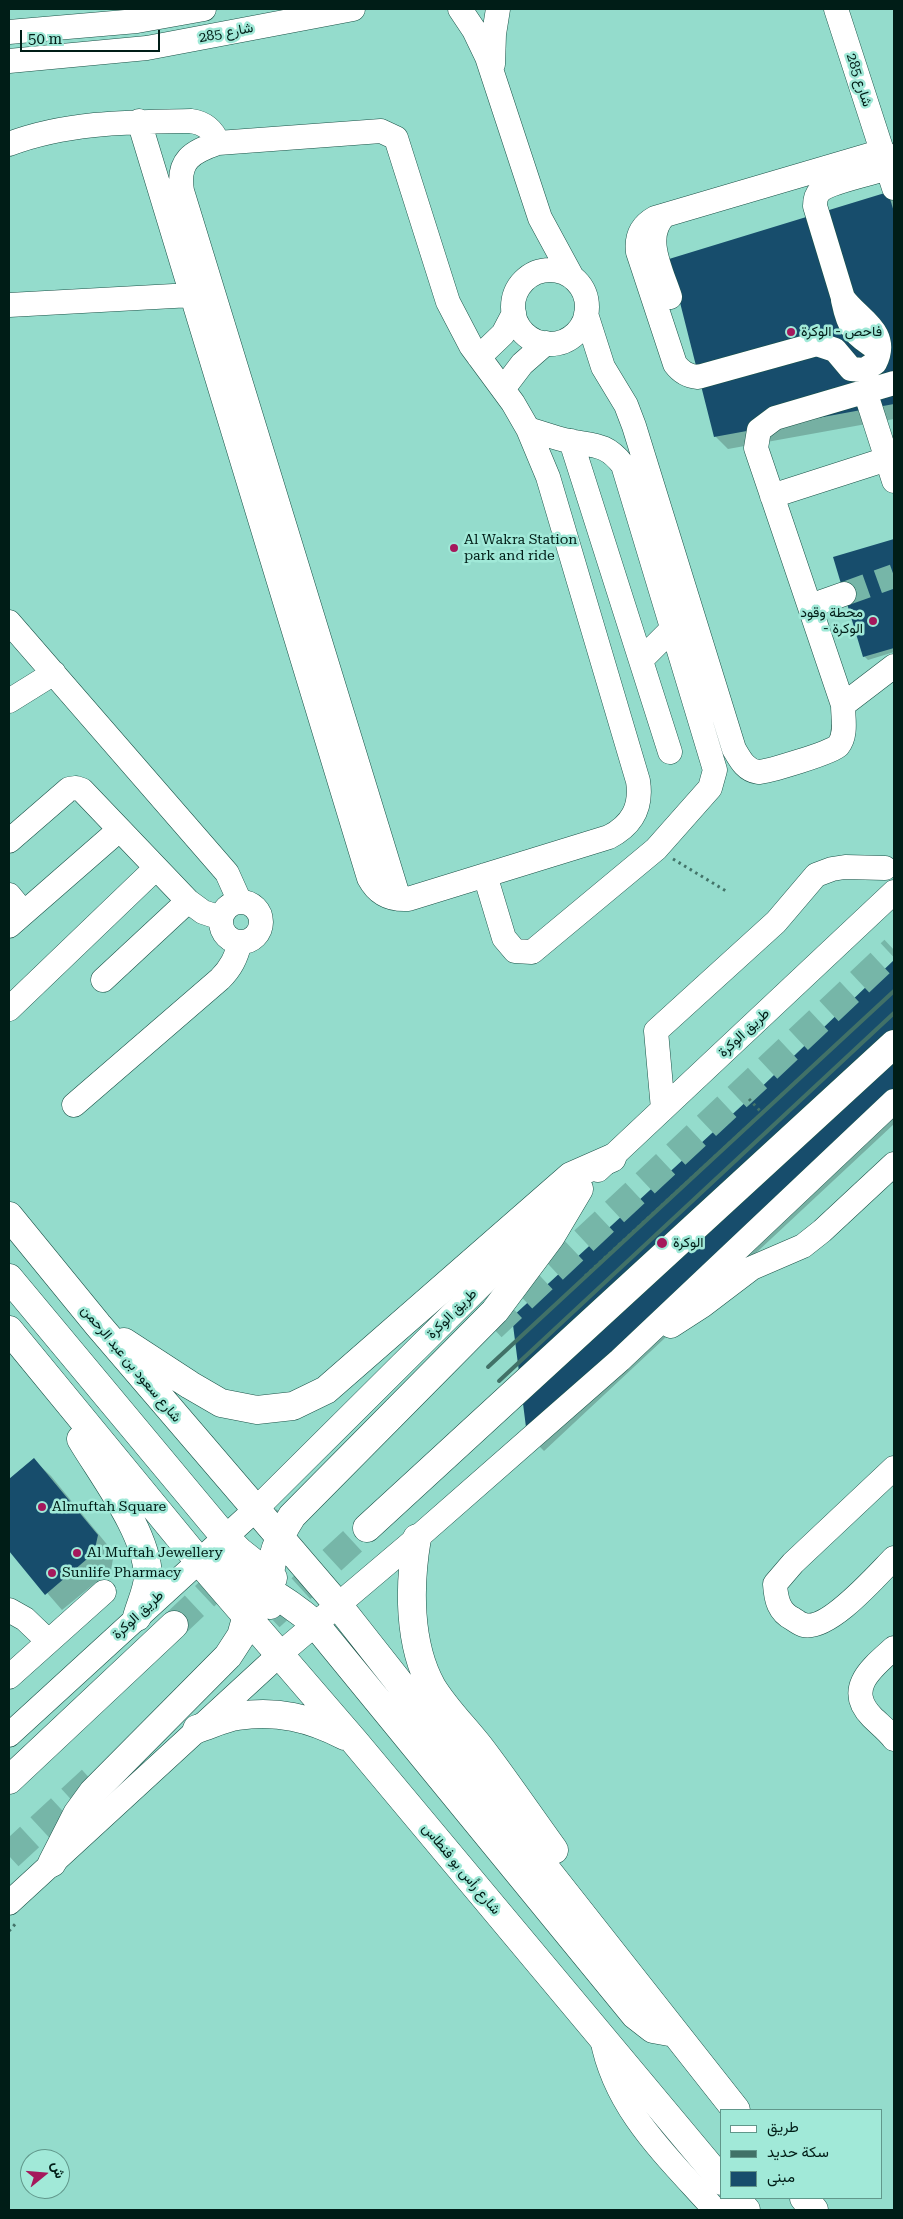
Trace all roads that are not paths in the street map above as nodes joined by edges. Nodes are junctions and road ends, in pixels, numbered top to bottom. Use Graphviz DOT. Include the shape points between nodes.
graph roads {
  1 [pos="204,9"];
  2 [pos="353,9"];
  3 [pos="460,9"];
  4 [pos="466,9"];
  5 [pos="498,9"];
  6 [pos="836,9"];
  7 [pos="852,9"];
  8 [pos="9,32"];
  9 [pos="9,61"];
  10 [pos="496,86"];
  11 [pos="139,121"];
  12 [pos="218,143"];
  13 [pos="9,144"];
  14 [pos="889,169"];
  15 [pos="540,218"];
  16 [pos="532,274"];
  17 [pos="572,277"];
  18 [pos="192,295"];
  19 [pos="9,304"];
  20 [pos="514,313"];
  21 [pos="586,314"];
  22 [pos="554,342"];
  23 [pos="479,358"];
  24 [pos="603,367"];
  25 [pos="894,383"];
  26 [pos="503,388"];
  27 [pos="865,391"];
  28 [pos="528,429"];
  29 [pos="571,441"];
  30 [pos="891,470"];
  31 [pos="772,496"];
  32 [pos="844,594"];
  33 [pos="810,606"];
  34 [pos="9,622"];
  35 [pos="673,628"];
  36 [pos="641,660"];
  37 [pos="894,666"];
  38 [pos="54,673"];
  39 [pos="9,701"];
  40 [pos="843,705"];
  41 [pos="670,752"];
  42 [pos="119,830"];
  43 [pos="9,841"];
  44 [pos="890,864"];
  45 [pos="156,868"];
  46 [pos="485,875"];
  47 [pos="894,892"];
  48 [pos="399,899"];
  49 [pos="188,901"];
  50 [pos="240,902"];
  51 [pos="14,911"];
  52 [pos="221,918"];
  53 [pos="867,918"];
  54 [pos="240,942"];
  55 [pos="103,980"];
  56 [pos="9,1009"];
  57 [pos="894,1044"];
  58 [pos="894,1101"];
  59 [pos="74,1105"];
  60 [pos="663,1110"];
  61 [pos="612,1158"];
  62 [pos="894,1164"];
  63 [pos="578,1189"];
  64 [pos="9,1216"];
  65 [pos="9,1278"];
  66 [pos="98,1325"];
  67 [pos="9,1330"];
  68 [pos="31,1356"];
  69 [pos="620,1360"];
  70 [pos="894,1468"];
  71 [pos="255,1510"];
  72 [pos="367,1528"];
  73 [pos="224,1536"];
  74 [pos="278,1537"];
  75 [pos="417,1538"];
  76 [pos="894,1558"];
  77 [pos="198,1560"];
  78 [pos="262,1578"];
  79 [pos="104,1592"];
  80 [pos="338,1605"];
  81 [pos="9,1610"];
  82 [pos="247,1616"];
  83 [pos="137,1617"];
  84 [pos="315,1624"];
  85 [pos="174,1625"];
  86 [pos="48,1641"];
  87 [pos="894,1648"];
  88 [pos="280,1654"];
  89 [pos="9,1677"];
  90 [pos="198,1729"];
  91 [pos="9,1735"];
  92 [pos="894,1736"];
  93 [pos="355,1742"];
  94 [pos="9,1780"];
  95 [pos="52,1863"];
  96 [pos="9,1903"];
  97 [pos="598,1934"];
  98 [pos="675,2033"];
  99 [pos="602,2038"];
  100 [pos="735,2109"];
  101 [pos="720,2179"];
  102 [pos="737,2199"];
  103 [pos="805,2199"];
  104 [pos="714,2210"];
  105 [pos="746,2210"];
  106 [pos="814,2210"];
  1 -- 8 [label="street, شارع 285" via="137,21"];
  2 -- 9 [label="street, شارع 285" via="147,48"];
  3 -- 10 [label="street" via="487,57"];
  4 -- 5 [label="street" via="477,12"];
  5 -- 10 [label="street" via="493,60"];
  6 -- 14 [label="street, شارع 285"];
  7 -- 14 [label="street, شارع 285" via="884,123"];
  10 -- 15 [label="street"];
  11 -- 12 [label="street" via="198,122 210,130"];
  11 -- 13 [label="street" via="69,127"];
  11 -- 18 [label="street"];
  12 -- 23 [label="street" via="381,131 392,134 399,144 448,302"];
  12 -- 48 [label="street" via="189,157 181,171 182,191"];
  14 -- 14 [label="street" via="825,187 817,195 815,206 843,298 870,324 877,336 879,350 875,363 864,370 851,369 835,350 817,344 698,378 688,376 675,364 638,252 638,235 648,222 665,215"];
  15 -- 16 [label="street" via="540,247"];
  15 -- 17 [label="street"];
  16 -- 17 [label="street" via="552,270"];
  16 -- 20 [label="street" via="518,289"];
  17 -- 21 [label="street" via="584,294"];
  18 -- 19 [label="street"];
  18 -- 48 [label="street" via="369,878 378,891"];
  20 -- 22 [label="street" via="527,335"];
  20 -- 23 [label="street" via="508,328"];
  21 -- 22 [label="street" via="578,331"];
  21 -- 24 [label="street"];
  22 -- 24 [label="street" via="578,347"];
  22 -- 26 [label="street" via="522,364"];
  23 -- 26 [label="street"];
  24 -- 40 [label="street" via="626,405 634,426 734,749 744,766 759,772 838,747 844,737"];
  25 -- 27 [label="street"];
  26 -- 28 [label="street"];
  27 -- 30 [label="street"];
  27 -- 31 [label="street" via="774,418 759,430 756,448"];
  28 -- 29 [label="street"];
  28 -- 46 [label="street" via="548,478 640,793 634,815 619,832"];
  29 -- 35 [label="street" via="606,448 623,465"];
  29 -- 36 [label="street"];
  30 -- 31 [label="street"];
  31 -- 33 [label="street"];
  32 -- 33 [label="street"];
  33 -- 40 [label="street"];
  34 -- 38 [label="street"];
  35 -- 36 [label="street"];
  35 -- 46 [label="street" via="715,770 710,788 656,849 532,952 515,950 504,938"];
  36 -- 41 [label="street"];
  37 -- 40 [label="street"];
  38 -- 39 [label="street"];
  38 -- 50 [label="street" via="227,873"];
  42 -- 43 [label="street" via="82,790 76,788 64,793"];
  42 -- 45 [label="street"];
  42 -- 51 [label="street"];
  44 -- 53 [label="street"];
  44 -- 60 [label="street" via="832,868 816,876 776,922 656,1031"];
  45 -- 49 [label="street"];
  45 -- 56 [label="street"];
  46 -- 48 [label="street"];
  47 -- 53 [label="street, طريق الوكرة"];
  49 -- 52 [label="street" via="203,912"];
  49 -- 55 [label="street"];
  50 -- 52 [label="street" via="228,906"];
  50 -- 54 [label="street" via="254,907 260,919 258,932 253,938"];
  52 -- 54 [label="street" via="223,932"];
  53 -- 60 [label="street, طريق الوكرة"];
  54 -- 59 [label="street" via="237,956 220,979"];
  57 -- 72 [label="main road"];
  58 -- 69 [label="street"];
  60 -- 61 [label="street, طريق الوكرة"];
  61 -- 63 [label="street, طريق الوكرة"];
  61 -- 66 [label="main road" via="571,1176 326,1390 293,1406 257,1410 221,1403"];
  62 -- 69 [label="street" via="803,1246 752,1268 702,1306"];
  63 -- 71 [label="street, طريق الوكرة"];
  63 -- 74 [label="main road" via="551,1236 495,1311 292,1516"];
  64 -- 66 [label="main road, شارع سعود بن عبد الرحمن"];
  65 -- 73 [label="main road"];
  66 -- 71 [label="main road, شارع سعود بن عبد الرحمن"];
  67 -- 68 [label="main road"];
  68 -- 77 [label="main road"];
  68 -- 83 [label="main road" via="140,1541 148,1579"];
  69 -- 75 [label="street"];
  70 -- 76 [label="street" via="793,1562 776,1584 776,1602 787,1616 804,1625 821,1622 835,1614"];
  71 -- 73 [label="street, طريق الوكرة"];
  71 -- 74 [label="main road"];
  71 -- 78 [label="main road"];
  73 -- 77 [label="street, طريق الوكرة"];
  73 -- 78 [label="main road"];
  74 -- 78 [label="main road"];
  74 -- 80 [label="main road"];
  75 -- 80 [label="street"];
  75 -- 97 [label="main road" via="412,1606 425,1672 440,1700 482,1751 579,1885"];
  77 -- 78 [label="main road"];
  77 -- 82 [label="main road, شارع رأس بو فنطاس"];
  77 -- 83 [label="street, طريق الوكرة"];
  78 -- 80 [label="main road"];
  78 -- 82 [label="main road"];
  78 -- 84 [label="main road"];
  78 -- 88 [label="main road"];
  79 -- 86 [label="street"];
  80 -- 84 [label="street"];
  80 -- 97 [label="main road"];
  81 -- 86 [label="street" via="25,1619"];
  82 -- 88 [label="main road, شارع رأس بو فنطاس"];
  82 -- 95 [label="main road" via="241,1636 228,1656 93,1792 77,1814"];
  83 -- 91 [label="street, طريق الوكرة"];
  84 -- 88 [label="street"];
  84 -- 98 [label="main road" via="635,2014 653,2029"];
  85 -- 94 [label="main road"];
  86 -- 89 [label="street"];
  87 -- 92 [label="street" via="864,1675 860,1695 870,1715"];
  88 -- 90 [label="street"];
  88 -- 93 [label="main road, شارع رأس بو فنطاس"];
  90 -- 93 [label="main road" via="237,1716 278,1714 318,1722"];
  90 -- 95 [label="street"];
  93 -- 99 [label="main road, شارع رأس بو فنطاس"];
  95 -- 96 [label="street"];
  97 -- 98 [label="main road"];
  98 -- 100 [label="main road"];
  99 -- 101 [label="main road, شارع رأس بو فنطاس"];
  99 -- 104 [label="street" via="609,2069 625,2103"];
  102 -- 105 [label="main road"];
  103 -- 106 [label="main road"];
}
